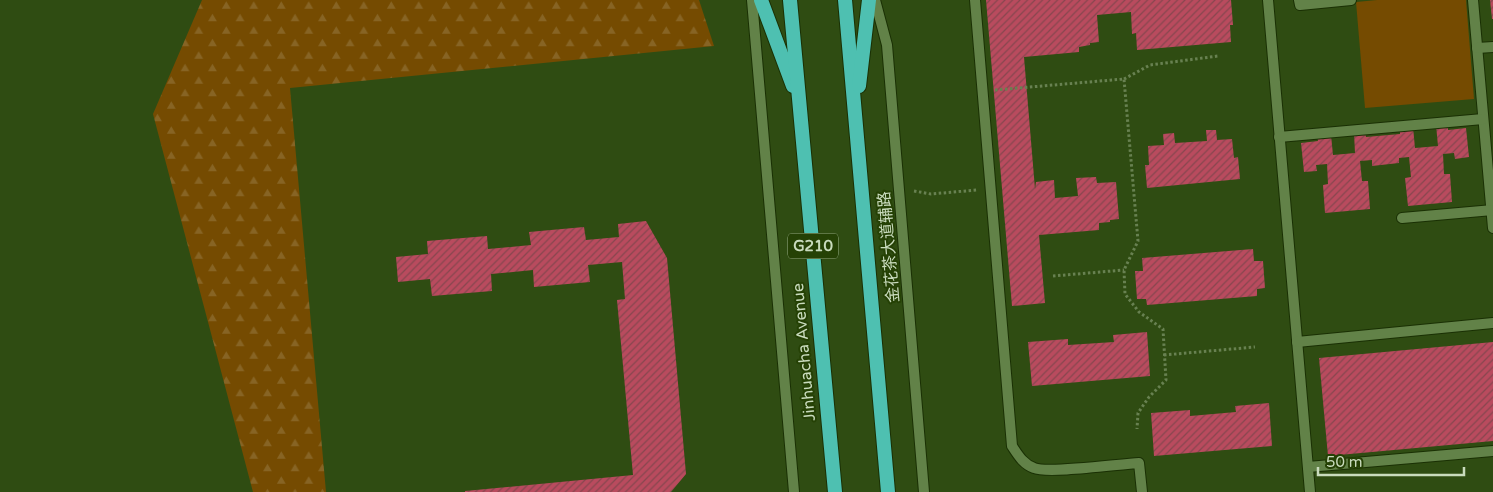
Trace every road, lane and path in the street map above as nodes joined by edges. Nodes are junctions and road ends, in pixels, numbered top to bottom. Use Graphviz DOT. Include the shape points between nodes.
graph roads {
  1 [pos="752,0"];
  2 [pos="761,0"];
  3 [pos="790,0"];
  4 [pos="845,0"];
  5 [pos="869,0"];
  6 [pos="875,0"];
  7 [pos="974,0"];
  8 [pos="1268,0"];
  9 [pos="1299,0"];
  10 [pos="1350,0"];
  11 [pos="1473,0"];
  12 [pos="1493,47"];
  13 [pos="1477,48"];
  14 [pos="1218,56"];
  15 [pos="1124,79"];
  16 [pos="994,90"];
  17 [pos="799,103"];
  18 [pos="855,114"];
  19 [pos="1487,125"];
  20 [pos="1279,136"];
  21 [pos="899,189"];
  22 [pos="990,189"];
  23 [pos="1492,210"];
  24 [pos="1402,218"];
  25 [pos="1493,228"];
  26 [pos="1124,270"];
  27 [pos="1053,276"];
  28 [pos="1493,323"];
  29 [pos="1297,342"];
  30 [pos="1255,347"];
  31 [pos="1164,355"];
  32 [pos="1137,429"];
  33 [pos="1493,451"];
  34 [pos="1308,467"];
  35 [pos="794,492"];
  36 [pos="835,492"];
  37 [pos="888,492"];
  38 [pos="924,492"];
  39 [pos="1142,492"];
  40 [pos="1310,492"];
  1 -- 35 [label="street"];
  2 -- 17 [label="highway"];
  3 -- 17 [label="highway, Jinhuacha Avenue / G210"];
  4 -- 18 [label="highway"];
  5 -- 18 [label="highway"];
  6 -- 21 [label="street, 金花茶大道辅路" via="887,45"];
  7 -- 22 [label="street"];
  8 -- 20 [label="street"];
  9 -- 10 [label="street" via="1300,5"];
  11 -- 13 [label="street"];
  12 -- 13 [label="street"];
  13 -- 19 [label="street"];
  14 -- 15 [label="path" via="1150,65"];
  15 -- 16 [label="path"];
  15 -- 26 [label="path" via="1138,241"];
  17 -- 36 [label="highway, Jinhuacha Avenue / G210"];
  18 -- 37 [label="highway"];
  19 -- 20 [label="street"];
  19 -- 23 [label="street"];
  20 -- 29 [label="street"];
  21 -- 22 [label="path" via="931,194"];
  21 -- 38 [label="street, 金花茶大道辅路"];
  22 -- 39 [label="street" via="1012,446 1021,460 1034,469 1139,463"];
  23 -- 24 [label="street"];
  23 -- 25 [label="street"];
  26 -- 27 [label="path"];
  26 -- 31 [label="path" via="1125,294 1139,312 1162,329"];
  28 -- 29 [label="street"];
  29 -- 34 [label="street"];
  30 -- 31 [label="path"];
  31 -- 32 [label="path" via="1166,380 1138,413"];
  33 -- 34 [label="street"];
  34 -- 40 [label="street"];
}
